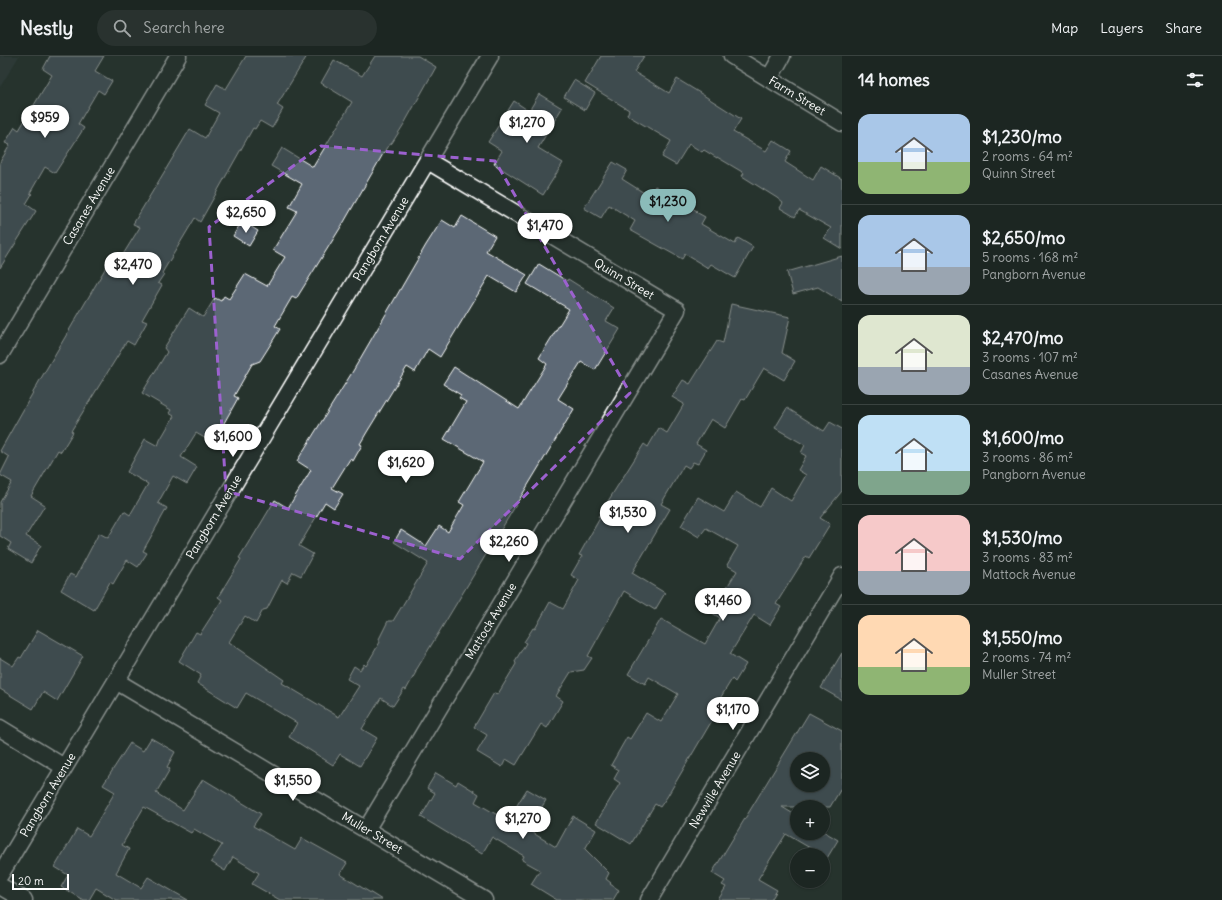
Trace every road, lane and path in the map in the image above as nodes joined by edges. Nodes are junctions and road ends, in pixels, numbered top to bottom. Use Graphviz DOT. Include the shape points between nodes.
graph roads {
  1 [pos="178,56"];
  2 [pos="732,56"];
  3 [pos="782,56"];
  4 [pos="486,57"];
  5 [pos="769,78"];
  6 [pos="842,123"];
  7 [pos="428,161"];
  8 [pos="677,310"];
  9 [pos="0,355"];
  10 [pos="842,576"];
  11 [pos="116,681"];
  12 [pos="0,728"];
  13 [pos="64,768"];
  14 [pos="366,830"];
  15 [pos="0,875"];
  16 [pos="0,886"];
  17 [pos="24,900"];
  18 [pos="484,900"];
  19 [pos="649,900"];
  1 -- 9 [label="street, Casanes Avenue"];
  2 -- 5 [label="street, Farm Street"];
  3 -- 5 [label="street"];
  4 -- 7 [label="street, Pangborn Avenue"];
  5 -- 6 [label="street, Farm Street"];
  7 -- 8 [label="street, Quinn Street"];
  7 -- 11 [label="street, Pangborn Avenue"];
  8 -- 14 [label="street, Mattock Avenue"];
  10 -- 19 [label="street, Newville Avenue"];
  11 -- 13 [label="street, Pangborn Avenue"];
  11 -- 14 [label="street, Muller Street"];
  12 -- 13 [label="street"];
  13 -- 15 [label="street, Pangborn Avenue"];
  14 -- 18 [label="street, Muller Street"];
  16 -- 17 [label="street"];
}
